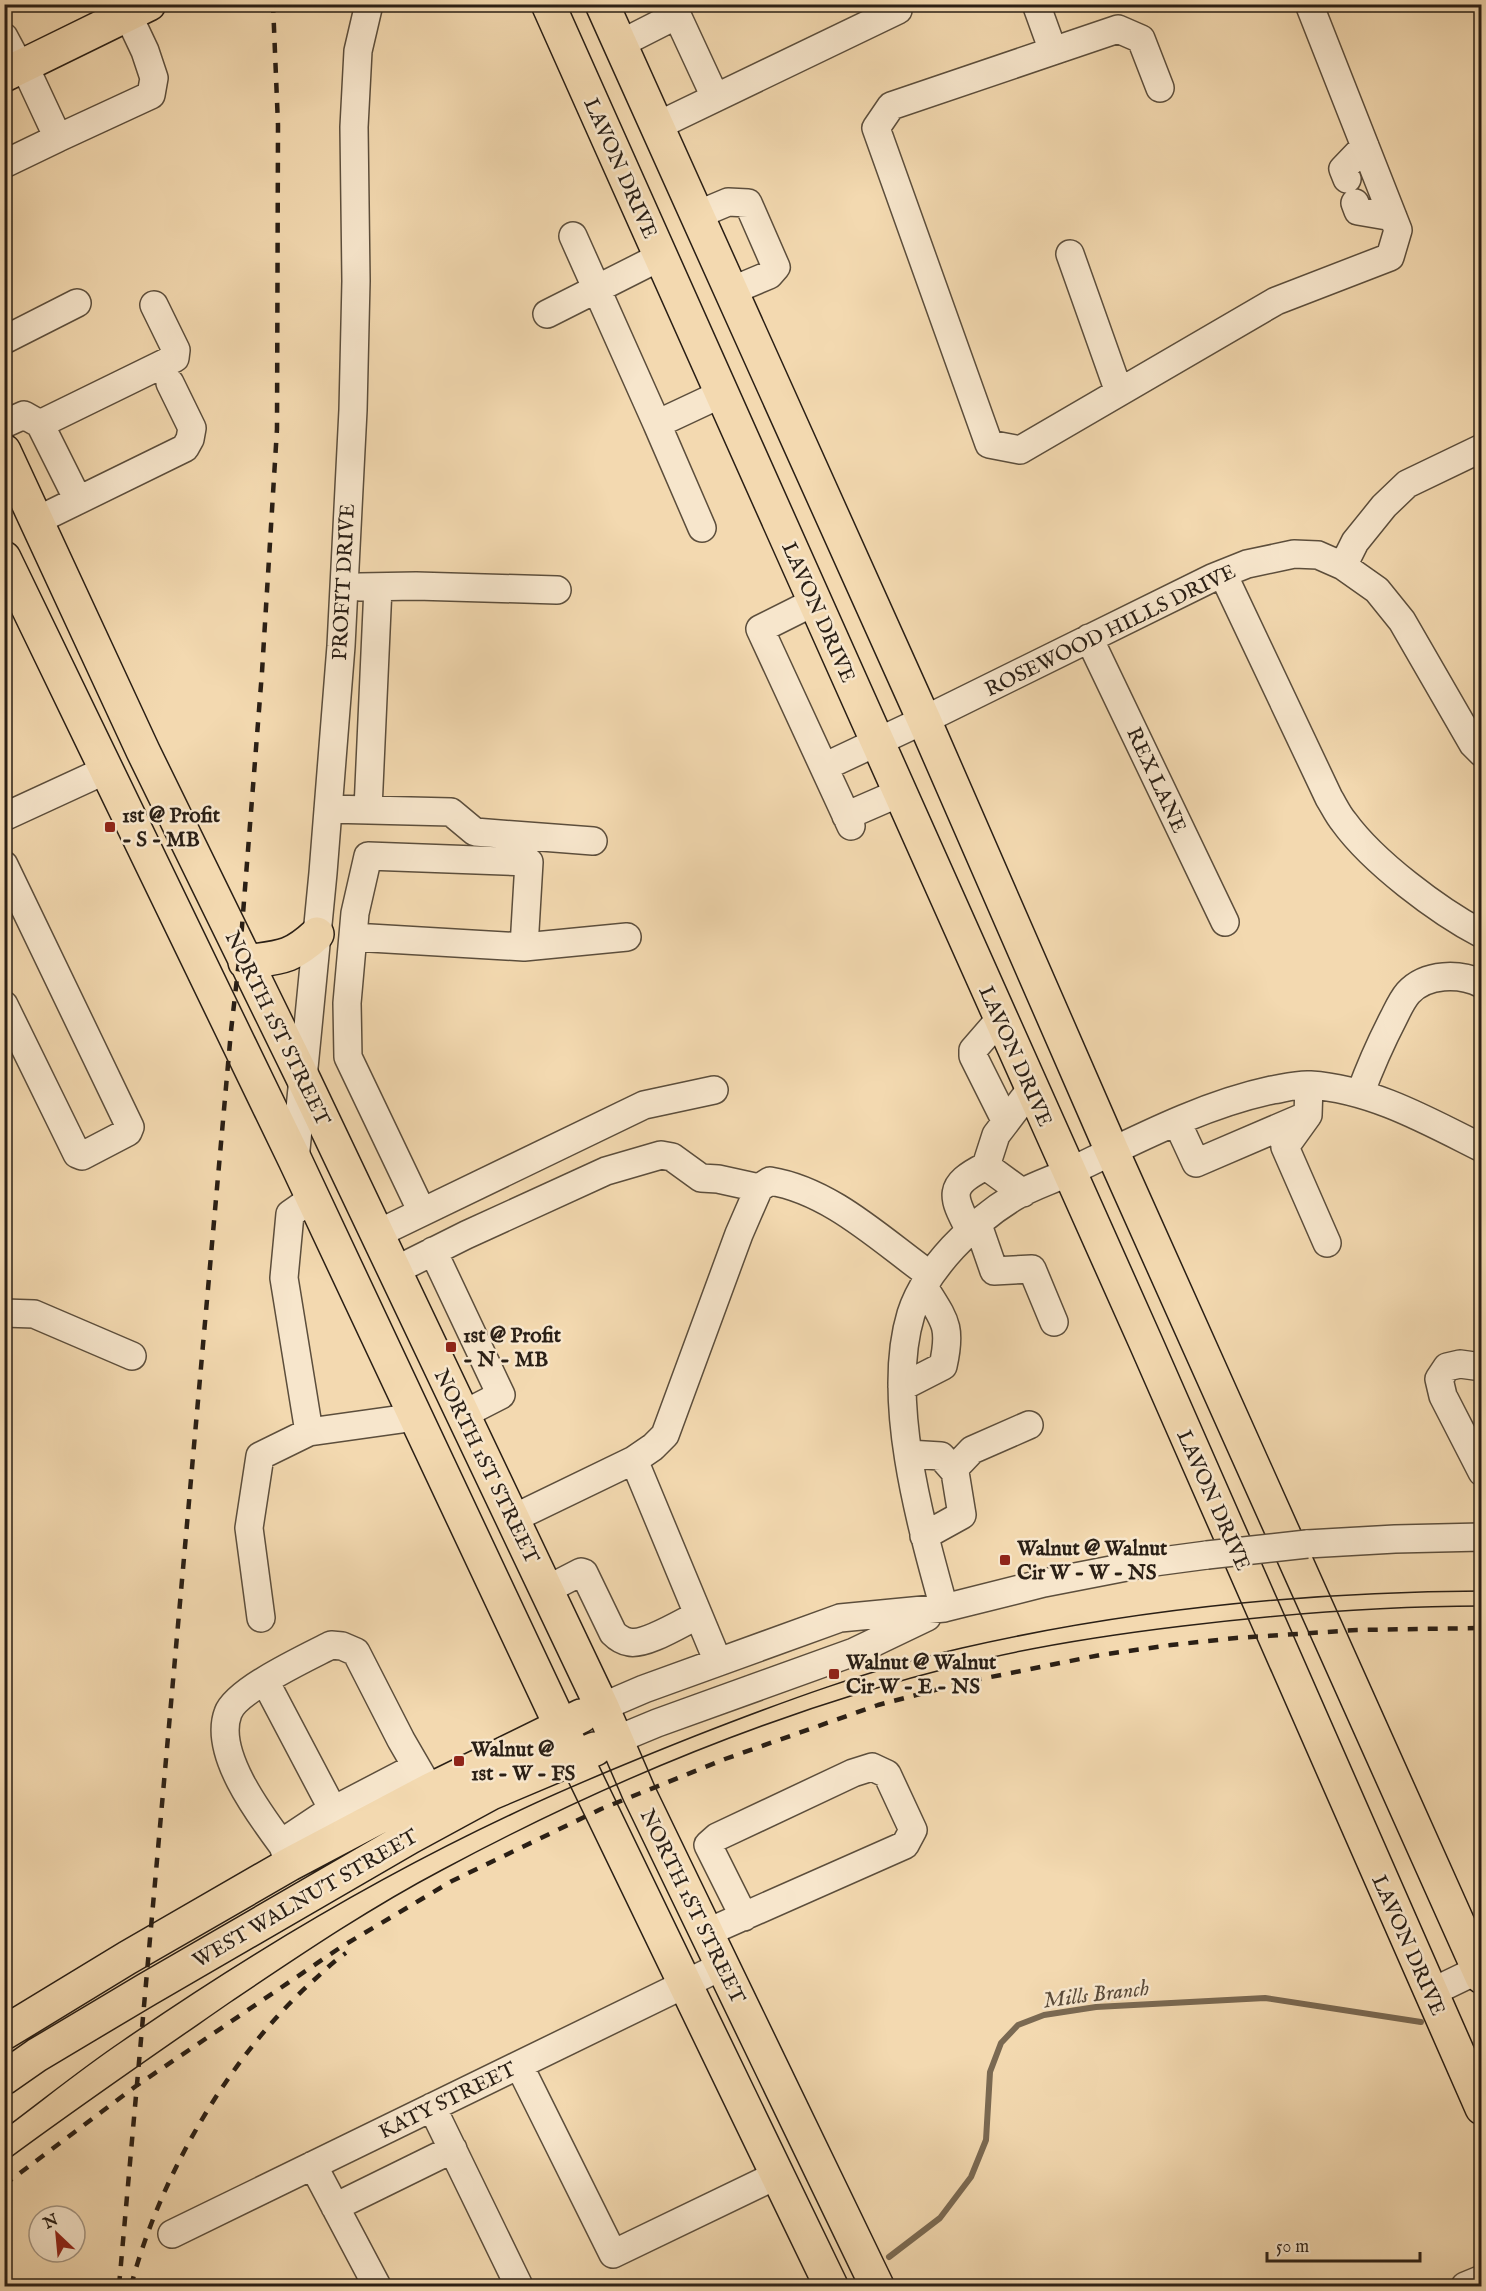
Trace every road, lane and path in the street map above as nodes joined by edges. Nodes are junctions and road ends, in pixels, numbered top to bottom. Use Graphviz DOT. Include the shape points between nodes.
graph roads {
  1 [pos="369,4"];
  2 [pos="548,4"];
  3 [pos="602,4"];
  4 [pos="898,4"];
  5 [pos="1036,4"];
  6 [pos="1309,4"];
  7 [pos="138,10"];
  8 [pos="688,10"];
  9 [pos="4,37"];
  10 [pos="620,44"];
  11 [pos="1053,51"];
  12 [pos="16,69"];
  13 [pos="1160,88"];
  14 [pos="715,97"];
  15 [pos="657,126"];
  16 [pos="58,138"];
  17 [pos="1365,146"];
  18 [pos="4,164"];
  19 [pos="697,215"];
  20 [pos="1393,217"];
  21 [pos="573,236"];
  22 [pos="1070,254"];
  23 [pos="660,257"];
  24 [pos="597,289"];
  25 [pos="731,291"];
  26 [pos="77,303"];
  27 [pos="154,305"];
  28 [pos="547,314"];
  29 [pos="4,340"];
  30 [pos="170,383"];
  31 [pos="1119,392"];
  32 [pos="721,394"];
  33 [pos="4,424"];
  34 [pos="40,424"];
  35 [pos="657,424"];
  36 [pos="1482,448"];
  37 [pos="4,451"];
  38 [pos="78,500"];
  39 [pos="38,520"];
  40 [pos="702,528"];
  41 [pos="4,558"];
  42 [pos="1343,566"];
  43 [pos="1223,574"];
  44 [pos="344,587"];
  45 [pos="378,587"];
  46 [pos="557,590"];
  47 [pos="814,602"];
  48 [pos="1089,638"];
  49 [pos="924,720"];
  50 [pos="877,742"];
  51 [pos="143,752"];
  52 [pos="1482,753"];
  53 [pos="824,767"];
  54 [pos="106,770"];
  55 [pos="899,793"];
  56 [pos="328,809"];
  57 [pos="368,809"];
  58 [pos="4,817"];
  59 [pos="593,841"];
  60 [pos="4,865"];
  61 [pos="1225,922"];
  62 [pos="354,925"];
  63 [pos="317,934"];
  64 [pos="1482,934"];
  65 [pos="627,937"];
  66 [pos="524,947"];
  67 [pos="245,962"];
  68 [pos="350,964"];
  69 [pos="1482,984"];
  70 [pos="4,1005"];
  71 [pos="1000,1019"];
  72 [pos="303,1078"];
  73 [pos="1309,1085"];
  74 [pos="1031,1089"];
  75 [pos="714,1090"];
  76 [pos="1360,1094"];
  77 [pos="1308,1115"];
  78 [pos="1006,1122"];
  79 [pos="1177,1122"];
  80 [pos="1482,1148"];
  81 [pos="1112,1151"];
  82 [pos="295,1160"];
  83 [pos="986,1166"];
  84 [pos="1068,1172"];
  85 [pos="759,1188"];
  86 [pos="1023,1193"];
  87 [pos="313,1198"];
  88 [pos="422,1212"];
  89 [pos="974,1228"];
  90 [pos="377,1234"];
  91 [pos="1327,1243"];
  92 [pos="433,1251"];
  93 [pos="394,1271"];
  94 [pos="927,1281"];
  95 [pos="4,1312"];
  96 [pos="1054,1322"];
  97 [pos="132,1356"];
  98 [pos="1482,1367"];
  99 [pos="902,1387"];
  100 [pos="462,1415"];
  101 [pos="416,1417"];
  102 [pos="1029,1425"];
  103 [pos="309,1432"];
  104 [pos="908,1454"];
  105 [pos="634,1460"];
  106 [pos="953,1470"];
  107 [pos="1482,1472"];
  108 [pos="513,1519"];
  109 [pos="924,1536"];
  110 [pos="1482,1537"];
  111 [pos="546,1590"];
  112 [pos="944,1608"];
  113 [pos="698,1615"];
  114 [pos="261,1618"];
  115 [pos="718,1662"];
  116 [pos="265,1681"];
  117 [pos="602,1707"];
  118 [pos="561,1724"];
  119 [pos="616,1740"];
  120 [pos="576,1758"];
  121 [pos="423,1779"];
  122 [pos="333,1810"];
  123 [pos="286,1855"];
  124 [pos="309,1895"];
  125 [pos="744,1917"];
  126 [pos="706,1933"];
  127 [pos="722,1966"];
  128 [pos="1480,1972"];
  129 [pos="685,1984"];
  130 [pos="1430,1993"];
  131 [pos="4,2033"];
  132 [pos="519,2065"];
  133 [pos="4,2078"];
  134 [pos="432,2107"];
  135 [pos="1482,2108"];
  136 [pos="453,2150"];
  137 [pos="313,2165"];
  138 [pos="777,2175"];
  139 [pos="335,2207"];
  140 [pos="172,2234"];
  141 [pos="1482,2279"];
  142 [pos="377,2286"];
  143 [pos="519,2286"];
  144 [pos="831,2286"];
  145 [pos="877,2286"];
  146 [pos="1465,2286"];
  1 -- 44 [label="street, PROFIT DRIVE" via="358,51 355,116 356,281"];
  2 -- 23 [label="main road, LAVON DRIVE"];
  3 -- 10 [label="main road"];
  4 -- 14 [label="street" via="898,10"];
  5 -- 11 [label="street"];
  6 -- 17 [label="street"];
  7 -- 12 [label="main road"];
  7 -- 16 [label="street" via="154,78 151,95"];
  8 -- 10 [label="street"];
  8 -- 14 [label="street"];
  9 -- 12 [label="street"];
  10 -- 15 [label="main road"];
  11 -- 13 [label="street" via="1118,29 1141,39"];
  11 -- 31 [label="street" via="891,106 876,128 989,444 1020,450"];
  12 -- 16 [label="street"];
  14 -- 15 [label="street"];
  15 -- 19 [label="main road"];
  16 -- 18 [label="street"];
  17 -- 20 [label="street"];
  17 -- 20 [label="street" via="1343,169 1358,211"];
  19 -- 25 [label="main road"];
  19 -- 25 [label="street" via="739,201 748,203 753,213 776,267 769,275"];
  20 -- 31 [label="street" via="1398,230 1390,257 1276,301"];
  21 -- 24 [label="street"];
  22 -- 31 [label="street"];
  23 -- 24 [label="street"];
  23 -- 32 [label="main road, LAVON DRIVE"];
  24 -- 28 [label="street"];
  24 -- 35 [label="street"];
  25 -- 49 [label="main road"];
  26 -- 29 [label="street"];
  27 -- 34 [label="street" via="177,350 175,358"];
  30 -- 38 [label="street" via="192,428 185,448"];
  32 -- 35 [label="street"];
  32 -- 47 [label="main road, LAVON DRIVE"];
  33 -- 34 [label="street" via="24,415"];
  34 -- 38 [label="street"];
  35 -- 40 [label="street"];
  36 -- 42 [label="street" via="1407,484 1355,542"];
  37 -- 39 [label="main road, NORTH 1ST STREET"];
  38 -- 39 [label="street"];
  39 -- 51 [label="main road, NORTH 1ST STREET"];
  41 -- 54 [label="main road, NORTH 1ST STREET"];
  42 -- 43 [label="street, ROSEWOOD HILLS DRIVE" via="1318,555 1294,554 1247,564"];
  42 -- 52 [label="street, ROSEWOOD HILLS DRIVE" via="1377,590 1402,621 1436,684"];
  43 -- 48 [label="street, ROSEWOOD HILLS DRIVE"];
  43 -- 64 [label="street" via="1344,823 1380,860 1431,902"];
  44 -- 45 [label="street"];
  44 -- 56 [label="street, PROFIT DRIVE"];
  45 -- 46 [label="street"];
  45 -- 57 [label="street"];
  47 -- 50 [label="main road, LAVON DRIVE"];
  47 -- 53 [label="street" via="760,629"];
  48 -- 49 [label="street, ROSEWOOD HILLS DRIVE"];
  48 -- 61 [label="street, REX LANE"];
  49 -- 50 [label="street, ROSEWOOD HILLS DRIVE"];
  49 -- 81 [label="main road"];
  50 -- 53 [label="street, ROSEWOOD HILLS DRIVE"];
  50 -- 55 [label="main road, LAVON DRIVE"];
  51 -- 54 [label="main road"];
  51 -- 67 [label="main road, NORTH 1ST STREET"];
  53 -- 55 [label="street" via="849,821"];
  54 -- 58 [label="street"];
  54 -- 82 [label="main road, NORTH 1ST STREET"];
  55 -- 71 [label="main road, LAVON DRIVE"];
  56 -- 57 [label="street"];
  56 -- 63 [label="street, PROFIT DRIVE"];
  57 -- 59 [label="street" via="451,812 475,832"];
  60 -- 70 [label="street" via="130,1127 128,1132 82,1156 77,1154"];
  62 -- 63 [label="street"];
  62 -- 66 [label="street"];
  62 -- 66 [label="street" via="368,856 529,862"];
  62 -- 68 [label="street"];
  63 -- 67 [label="main road" via="300,950"];
  63 -- 68 [label="street"];
  63 -- 72 [label="street, PROFIT DRIVE"];
  65 -- 66 [label="street"];
  67 -- 72 [label="main road, NORTH 1ST STREET"];
  68 -- 88 [label="street" via="348,1057"];
  69 -- 76 [label="street" via="1471,978 1443,976 1406,994"];
  71 -- 74 [label="main road, LAVON DRIVE"];
  71 -- 78 [label="street" via="973,1050 973,1056"];
  72 -- 82 [label="street, PROFIT DRIVE"];
  72 -- 90 [label="main road, NORTH 1ST STREET"];
  73 -- 76 [label="street"];
  73 -- 77 [label="street"];
  73 -- 79 [label="street" via="1243,1096"];
  74 -- 78 [label="street"];
  74 -- 84 [label="main road, LAVON DRIVE"];
  75 -- 88 [label="street" via="644,1105"];
  76 -- 80 [label="street"];
  77 -- 79 [label="street" via="1196,1162"];
  77 -- 91 [label="street" via="1285,1147"];
  78 -- 83 [label="street" via="996,1135"];
  79 -- 81 [label="street"];
  81 -- 84 [label="street"];
  81 -- 128 [label="main road"];
  82 -- 87 [label="main road, NORTH 1ST STREET"];
  83 -- 86 [label="street"];
  83 -- 89 [label="street" via="966,1176 955,1193 955,1203"];
  84 -- 86 [label="street"];
  84 -- 130 [label="main road, LAVON DRIVE"];
  85 -- 92 [label="street" via="701,1178 672,1157 661,1155 606,1171"];
  85 -- 94 [label="street" via="770,1182 788,1185 835,1206"];
  85 -- 105 [label="street" via="665,1435"];
  86 -- 89 [label="street"];
  87 -- 101 [label="main road, NORTH 1ST STREET"];
  87 -- 103 [label="street" via="290,1214 284,1278"];
  88 -- 90 [label="street"];
  89 -- 94 [label="street" via="961,1238"];
  89 -- 96 [label="street" via="994,1271 1032,1269"];
  90 -- 93 [label="main road, NORTH 1ST STREET"];
  92 -- 93 [label="street"];
  92 -- 100 [label="street" via="501,1395"];
  93 -- 100 [label="main road, NORTH 1ST STREET"];
  94 -- 99 [label="street" via="911,1314"];
  94 -- 99 [label="street" via="945,1320 948,1344 943,1366"];
  95 -- 97 [label="street" via="34,1314"];
  98 -- 107 [label="street" via="1447,1367 1439,1379 1443,1396"];
  99 -- 104 [label="street"];
  100 -- 108 [label="main road, NORTH 1ST STREET"];
  101 -- 103 [label="street"];
  101 -- 118 [label="main road, NORTH 1ST STREET"];
  102 -- 106 [label="street" via="972,1450"];
  103 -- 114 [label="street" via="260,1456 249,1528"];
  104 -- 106 [label="street" via="941,1456"];
  104 -- 109 [label="street"];
  105 -- 108 [label="street"];
  105 -- 113 [label="street"];
  106 -- 109 [label="street" via="962,1515"];
  108 -- 111 [label="main road, NORTH 1ST STREET"];
  109 -- 112 [label="street"];
  110 -- 112 [label="street, bridge" via="1307,1544 1207,1555 1044,1583"];
  111 -- 113 [label="street" via="584,1573 613,1633 630,1643 642,1642"];
  111 -- 117 [label="main road, NORTH 1ST STREET"];
  112 -- 115 [label="street" via="840,1618"];
  112 -- 119 [label="street" via="854,1652"];
  113 -- 115 [label="street"];
  115 -- 117 [label="street"];
  116 -- 121 [label="street" via="331,1645 356,1652"];
  116 -- 122 [label="street"];
  116 -- 123 [label="street" via="249,1690 228,1712 225,1739 236,1776"];
  117 -- 118 [label="main road, WEST WALNUT STREET"];
  117 -- 119 [label="main road, NORTH 1ST STREET"];
  118 -- 120 [label="main road, NORTH 1ST STREET"];
  118 -- 121 [label="main road, WEST WALNUT STREET"];
  119 -- 120 [label="main road, WEST WALNUT STREET"];
  119 -- 126 [label="main road, NORTH 1ST STREET"];
  120 -- 124 [label="main road, WEST WALNUT STREET" via="491,1794"];
  120 -- 129 [label="main road, NORTH 1ST STREET"];
  121 -- 122 [label="street"];
  121 -- 123 [label="main road, WEST WALNUT STREET"];
  122 -- 123 [label="street" via="286,1840"];
  123 -- 124 [label="main road"];
  123 -- 131 [label="main road, WEST WALNUT STREET"];
  124 -- 133 [label="main road, WEST WALNUT STREET"];
  125 -- 125 [label="street" via="905,1845 913,1830 887,1774 872,1767 853,1773 708,1845"];
  125 -- 126 [label="street"];
  126 -- 127 [label="main road, NORTH 1ST STREET"];
  127 -- 129 [label="street, KATY STREET"];
  127 -- 145 [label="main road, NORTH 1ST STREET"];
  128 -- 130 [label="street"];
  129 -- 132 [label="street, KATY STREET"];
  129 -- 138 [label="main road, NORTH 1ST STREET"];
  130 -- 135 [label="main road, LAVON DRIVE"];
  132 -- 134 [label="street, KATY STREET"];
  132 -- 138 [label="street" via="613,2254"];
  134 -- 136 [label="street"];
  134 -- 137 [label="street, KATY STREET"];
  136 -- 139 [label="street"];
  136 -- 143 [label="street"];
  137 -- 139 [label="street"];
  137 -- 140 [label="street, KATY STREET"];
  138 -- 144 [label="main road, NORTH 1ST STREET"];
  139 -- 142 [label="street"];
  141 -- 146 [label="street"];
}
